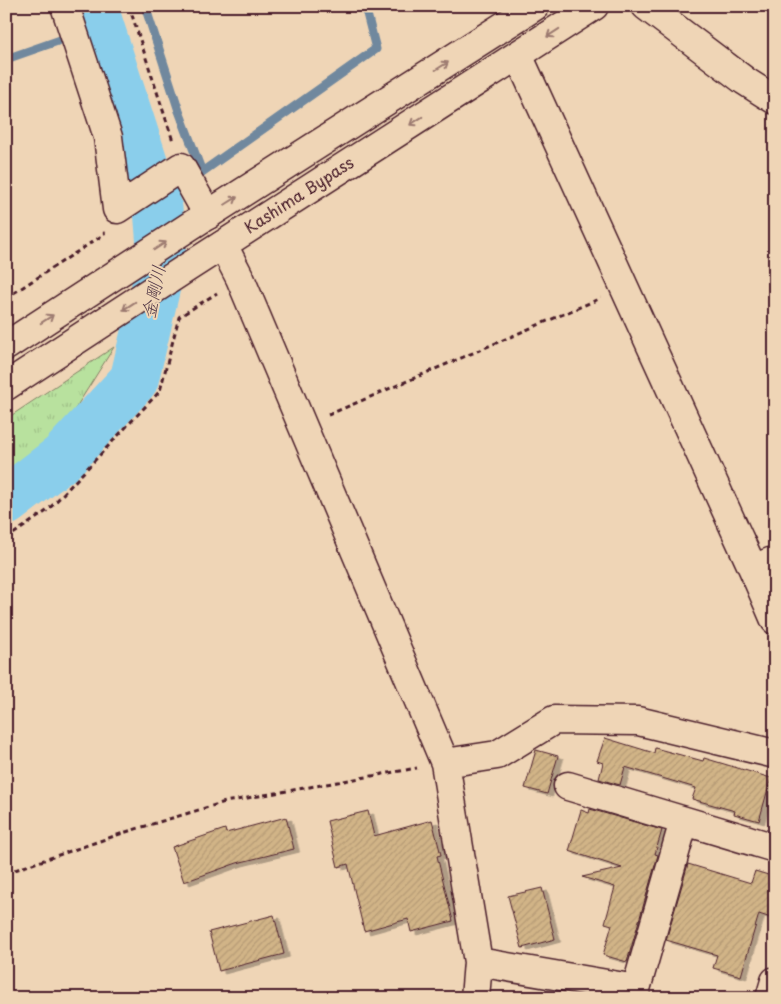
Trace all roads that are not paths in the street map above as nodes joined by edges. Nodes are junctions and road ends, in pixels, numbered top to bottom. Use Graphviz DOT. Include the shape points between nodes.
graph roads {
  1 [pos="65,6"];
  2 [pos="535,6"];
  3 [pos="594,6"];
  4 [pos="646,6"];
  5 [pos="518,55"];
  6 [pos="775,100"];
  7 [pos="199,221"];
  8 [pos="223,245"];
  9 [pos="6,346"];
  10 [pos="6,386"];
  11 [pos="764,565"];
  12 [pos="775,620"];
  13 [pos="775,754"];
  14 [pos="445,763"];
  15 [pos="568,786"];
  16 [pos="684,821"];
  17 [pos="775,848"];
  18 [pos="478,962"];
  19 [pos="775,981"];
  20 [pos="475,998"];
  21 [pos="770,998"];
  1 -- 7 [label="main road" via="108,137 117,209 181,168"];
  7 -- 2 [label="main road, Kashima Bypass, one-way"];
  3 -- 5 [label="main road, Kashima Bypass, one-way"];
  4 -- 6 [label="main road"];
  5 -- 8 [label="main road, Kashima Bypass, one-way"];
  5 -- 11 [label="main road" via="624,288"];
  9 -- 7 [label="main road, Kashima Bypass, one-way"];
  8 -- 10 [label="main road, Kashima Bypass, one-way"];
  8 -- 14 [label="main road" via="240,278"];
  11 -- 12 [label="main road"];
  13 -- 14 [label="main road" via="638,721 554,720 497,755"];
  14 -- 18 [label="main road"];
  15 -- 16 [label="main road"];
  16 -- 17 [label="main road"];
  16 -- 18 [label="main road" via="636,989"];
  18 -- 20 [label="main road"];
  19 -- 21 [label="main road"];
}
